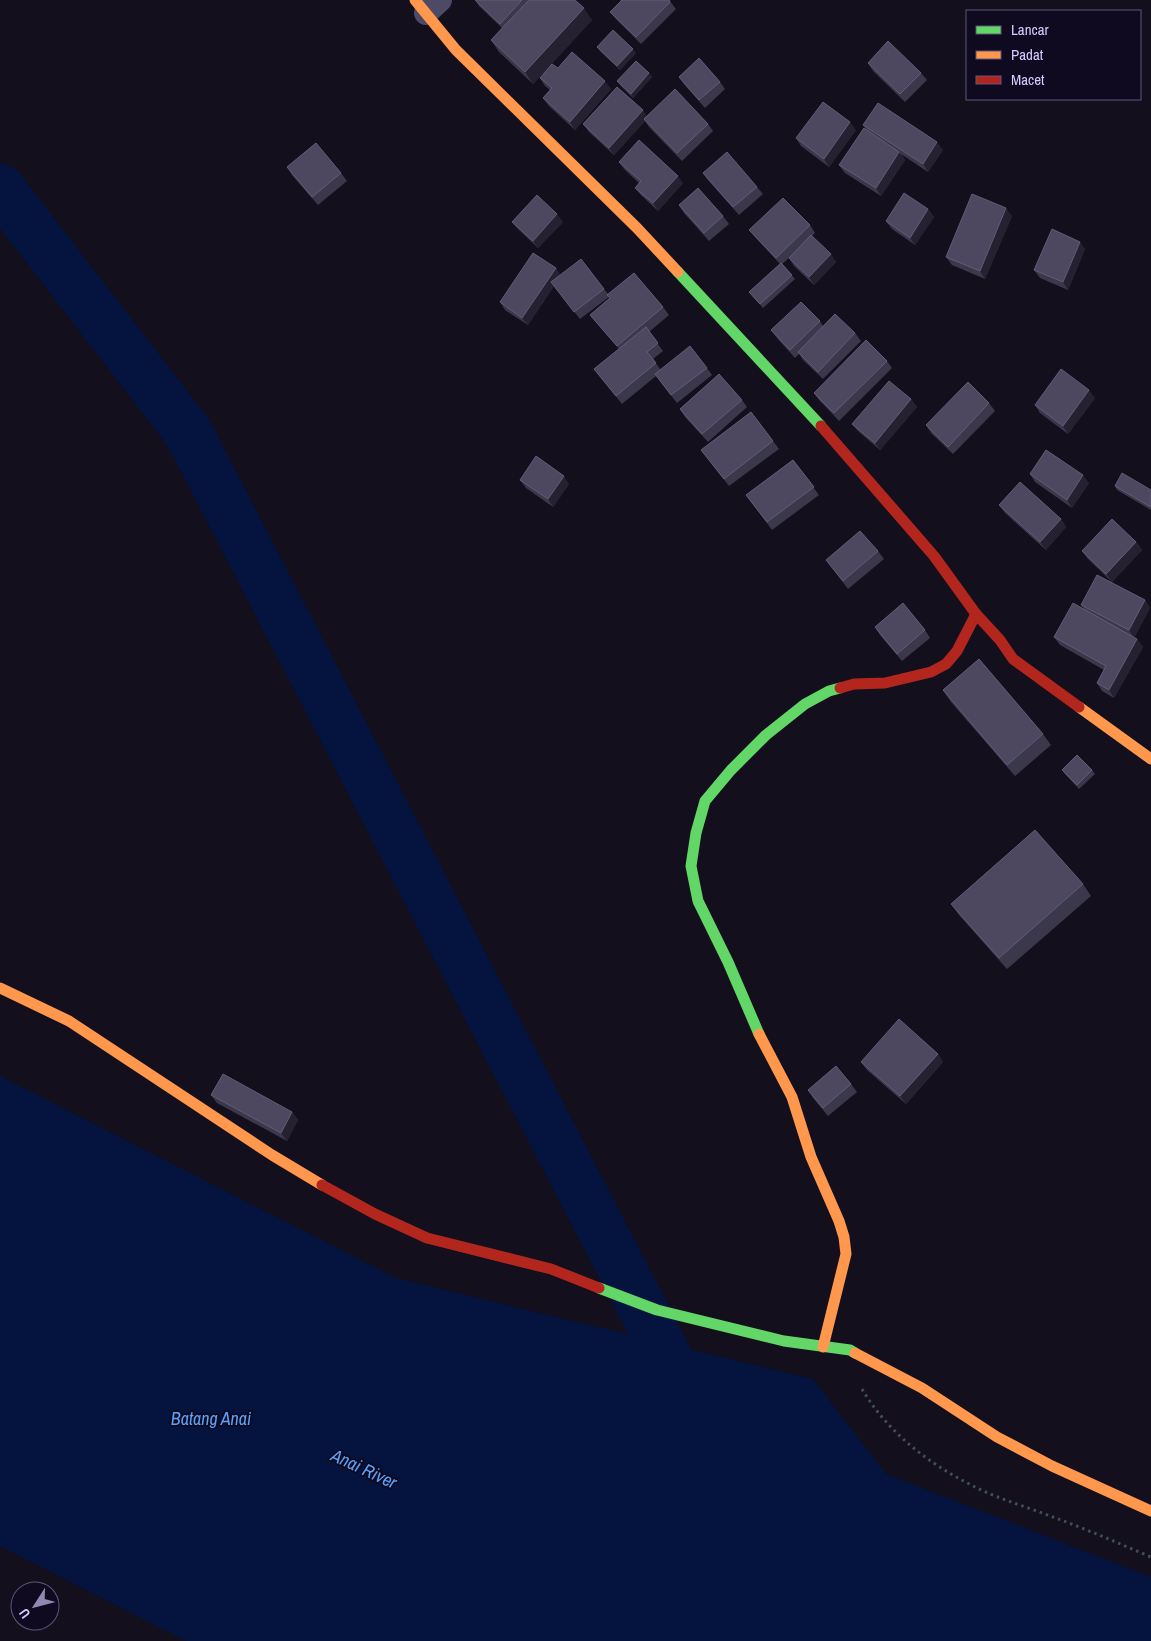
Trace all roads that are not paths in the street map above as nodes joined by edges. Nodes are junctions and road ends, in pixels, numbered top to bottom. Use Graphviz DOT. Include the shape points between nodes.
graph roads {
  1 [pos="427,4"];
  2 [pos="976,614"];
  3 [pos="1151,759"];
  4 [pos="0,988"];
  5 [pos="823,1347"];
  6 [pos="1151,1511"];
  1 -- 2 [label="street" via="456,50 637,228 826,431 934,556"];
  2 -- 3 [label="street" via="1013,659"];
  2 -- 5 [label="street" via="957,651 946,664 931,672 886,683 854,684 829,691 805,704 766,735 731,770 705,801 696,833 691,866 698,901 754,1025 792,1097 811,1157 844,1237 846,1254"];
  4 -- 5 [label="street" via="69,1021 333,1192 427,1238 551,1269 657,1310 784,1341"];
  5 -- 6 [label="street" via="850,1350 890,1370 997,1437"];
}
